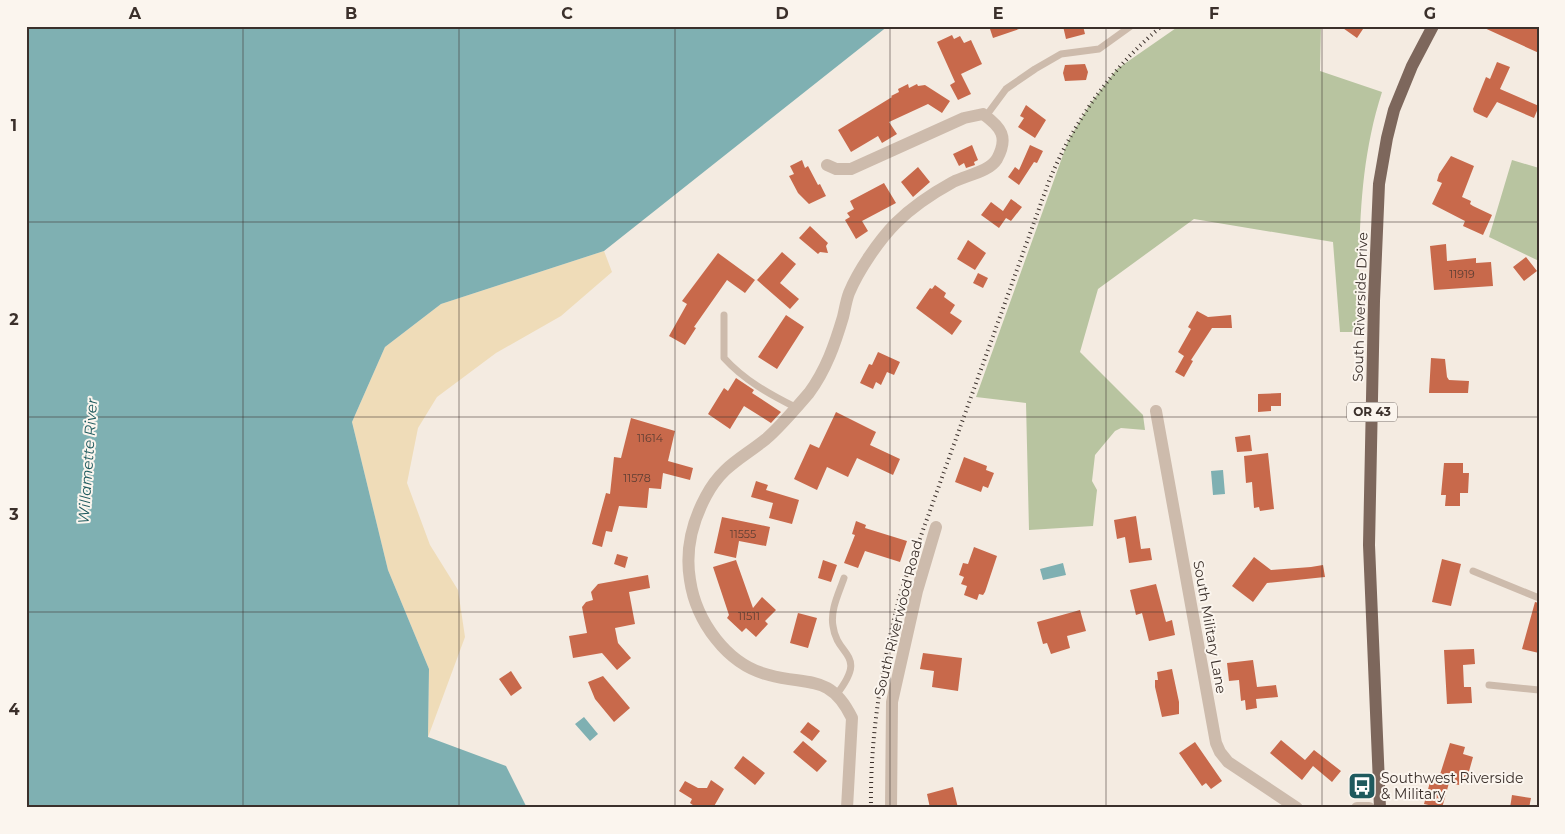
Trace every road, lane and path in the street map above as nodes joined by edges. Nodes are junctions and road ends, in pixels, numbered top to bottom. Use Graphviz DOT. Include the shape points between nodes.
graph roads {
  1 [pos="1130,26"];
  2 [pos="1433,26"];
  3 [pos="986,116"];
  4 [pos="826,165"];
  5 [pos="724,315"];
  6 [pos="795,407"];
  7 [pos="1156,411"];
  8 [pos="936,527"];
  9 [pos="1473,571"];
  10 [pos="844,578"];
  11 [pos="1539,598"];
  12 [pos="1489,685"];
  13 [pos="1539,690"];
  14 [pos="836,695"];
  15 [pos="847,808"];
  16 [pos="891,808"];
  17 [pos="1297,808"];
  18 [pos="1357,808"];
  19 [pos="1369,808"];
  20 [pos="1380,808"];
  1 -- 3 [label="lane" via="1099,50 1061,54 1035,69 1006,89"];
  2 -- 20 [label="main road, South Riverside Drive / OR 43" via="1406,78 1394,110 1379,184 1369,545"];
  3 -- 4 [label="street" via="964,118 851,169"];
  3 -- 6 [label="street" via="1001,131 1003,146 995,162 927,198 895,224 874,250 850,293 829,360 809,392"];
  5 -- 6 [label="lane" via="724,358 767,393"];
  6 -- 14 [label="street" via="766,438 726,468 708,494 693,523 689,550 690,580 707,625 735,658 769,676 820,684"];
  7 -- 17 [label="street, South Military Lane" via="1216,742 1228,762"];
  8 -- 16 [label="street, South Riverwood Road" via="917,592 892,702"];
  9 -- 11 [label="lane"];
  10 -- 14 [label="lane" via="833,612 833,626 850,658 850,666 847,679"];
  12 -- 13 [label="lane"];
  14 -- 15 [label="street" via="852,718"];
  18 -- 19 [label="street"];
}
